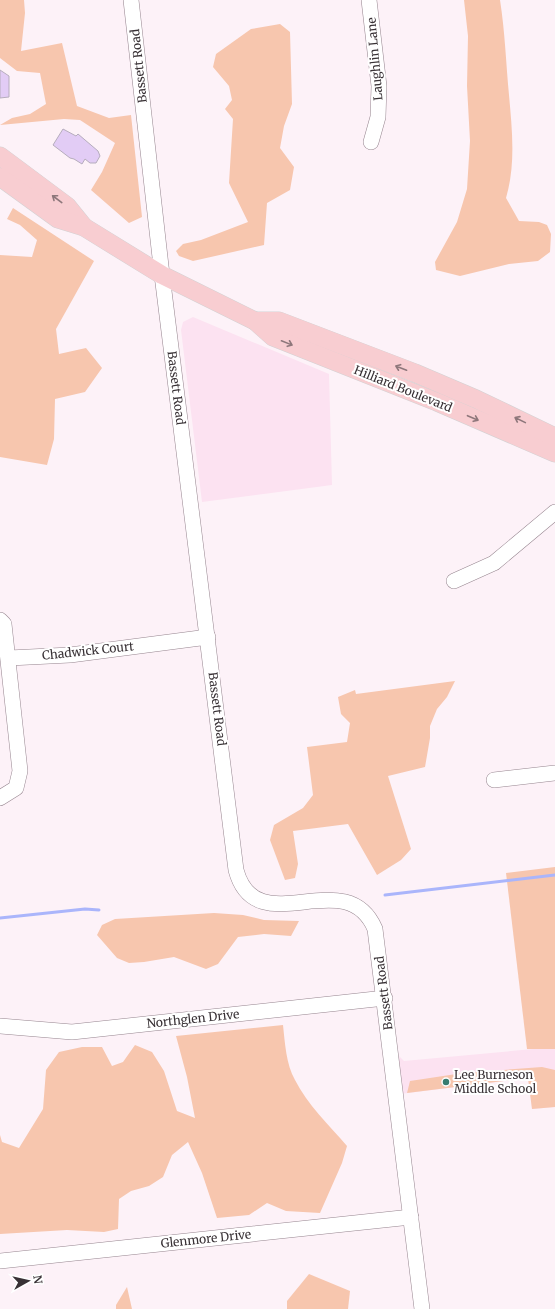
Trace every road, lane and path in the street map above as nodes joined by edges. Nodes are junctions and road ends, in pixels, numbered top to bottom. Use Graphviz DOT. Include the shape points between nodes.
graph roads {
  1 [pos="132,0"];
  2 [pos="369,0"];
  3 [pos="371,142"];
  4 [pos="0,156"];
  5 [pos="0,177"];
  6 [pos="84,227"];
  7 [pos="162,275"];
  8 [pos="255,321"];
  9 [pos="555,437"];
  10 [pos="555,453"];
  11 [pos="555,512"];
  12 [pos="454,581"];
  13 [pos="0,620"];
  14 [pos="208,637"];
  15 [pos="8,658"];
  16 [pos="555,773"];
  17 [pos="494,780"];
  18 [pos="0,798"];
  19 [pos="385,998"];
  20 [pos="0,1026"];
  21 [pos="411,1217"];
  22 [pos="0,1261"];
  23 [pos="422,1309"];
  1 -- 7 [label="street, Bassett Road"];
  2 -- 3 [label="street, Laughlin Lane" via="379,86 378,117"];
  6 -- 4 [label="main road, Hilliard Boulevard, one-way" via="67,206"];
  5 -- 6 [label="main road, Hilliard Boulevard" via="58,219"];
  6 -- 7 [label="main road, Hilliard Boulevard"];
  7 -- 8 [label="main road, Hilliard Boulevard"];
  7 -- 14 [label="street, Bassett Road"];
  9 -- 8 [label="main road, Hilliard Boulevard, one-way" via="415,373 279,321"];
  8 -- 10 [label="main road, Hilliard Boulevard, one-way" via="273,337 437,402"];
  11 -- 12 [label="street" via="494,563"];
  13 -- 15 [label="street" via="4,624"];
  14 -- 15 [label="street, Chadwick Court" via="70,655"];
  14 -- 19 [label="street, Bassett Road" via="239,880 251,896 266,903 336,900 360,908 371,921 377,935"];
  15 -- 18 [label="street" via="20,771 16,788"];
  16 -- 17 [label="street"];
  19 -- 20 [label="street, Northglen Drive" via="72,1032"];
  19 -- 21 [label="street, Bassett Road"];
  21 -- 22 [label="street, Glenmore Drive"];
  21 -- 23 [label="street, Bassett Road"];
}
